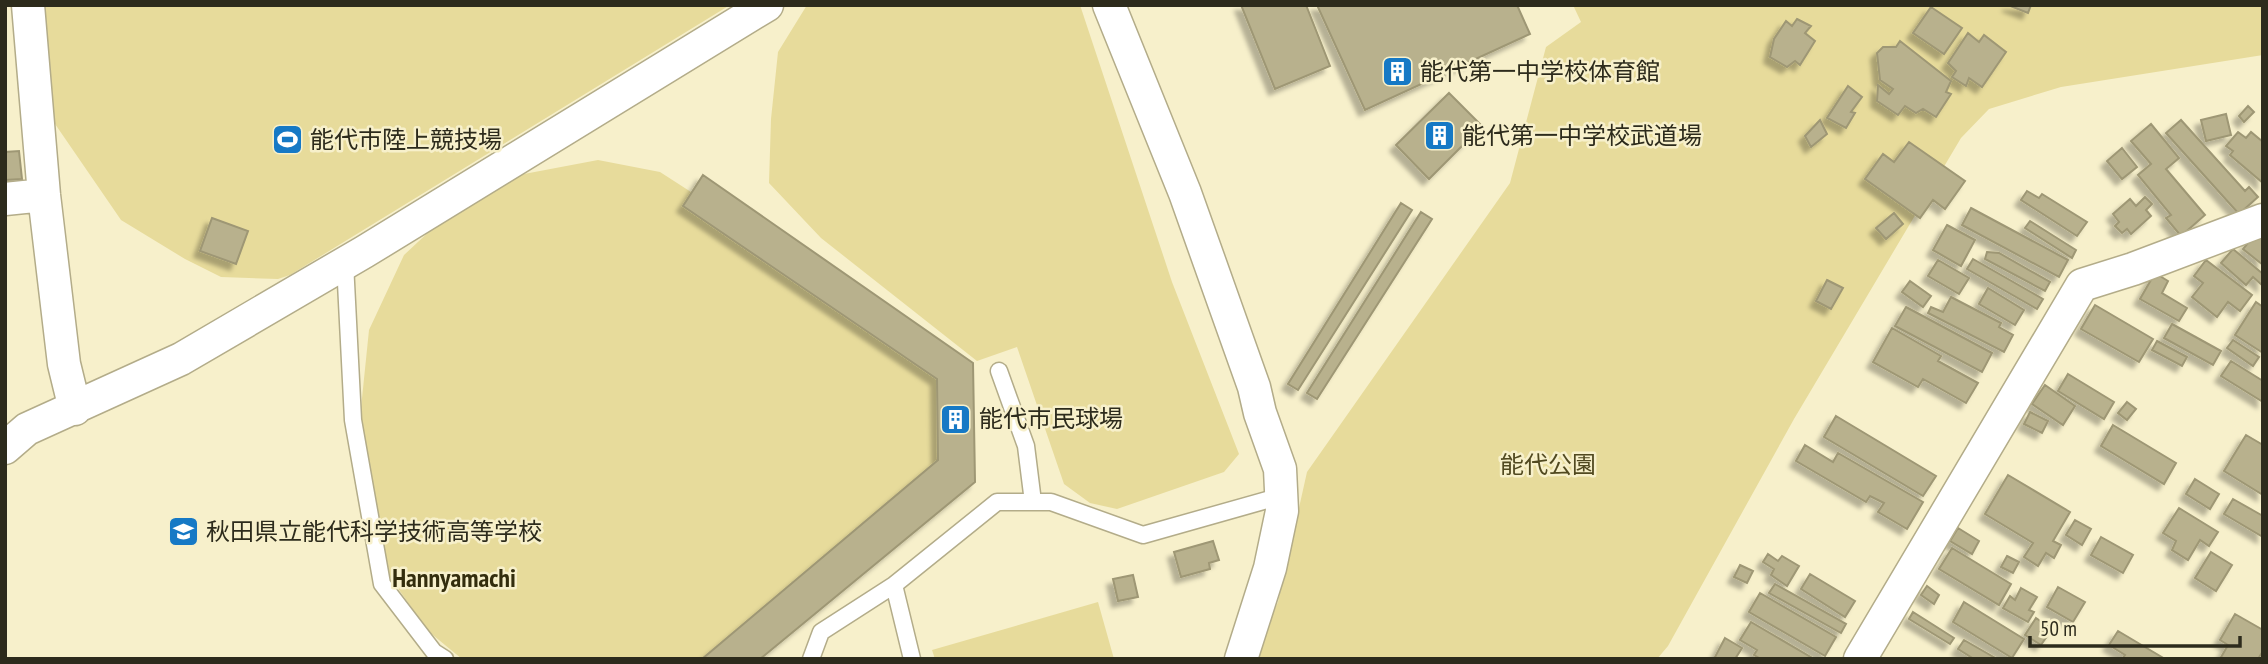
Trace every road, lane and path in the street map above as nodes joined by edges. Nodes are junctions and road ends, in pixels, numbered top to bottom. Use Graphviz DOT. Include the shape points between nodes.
graph roads {
  1 [pos="28,5"];
  2 [pos="767,5"];
  3 [pos="1109,5"];
  4 [pos="44,195"];
  5 [pos="5,199"];
  6 [pos="2263,220"];
  7 [pos="345,263"];
  8 [pos="999,371"];
  9 [pos="75,409"];
  10 [pos="5,448"];
  11 [pos="1281,496"];
  12 [pos="1033,502"];
  13 [pos="894,585"];
  14 [pos="445,659"];
  15 [pos="811,659"];
  16 [pos="912,659"];
  17 [pos="1241,659"];
  18 [pos="1860,659"];
  1 -- 4 [label="street"];
  2 -- 7 [label="street"];
  3 -- 11 [label="street" via="1185,193 1254,387 1280,469"];
  4 -- 5 [label="street"];
  4 -- 9 [label="street" via="64,364"];
  6 -- 18 [label="street" via="2082,285"];
  7 -- 9 [label="street" via="181,359"];
  7 -- 14 [label="lane" via="353,420 382,584 434,652"];
  8 -- 12 [label="lane" via="1026,446"];
  9 -- 10 [label="street" via="27,429"];
  11 -- 12 [label="lane" via="1143,535 1051,502"];
  11 -- 17 [label="street" via="1270,568"];
  12 -- 13 [label="lane" via="997,502"];
  13 -- 15 [label="lane" via="821,632"];
  13 -- 16 [label="lane"];
}
